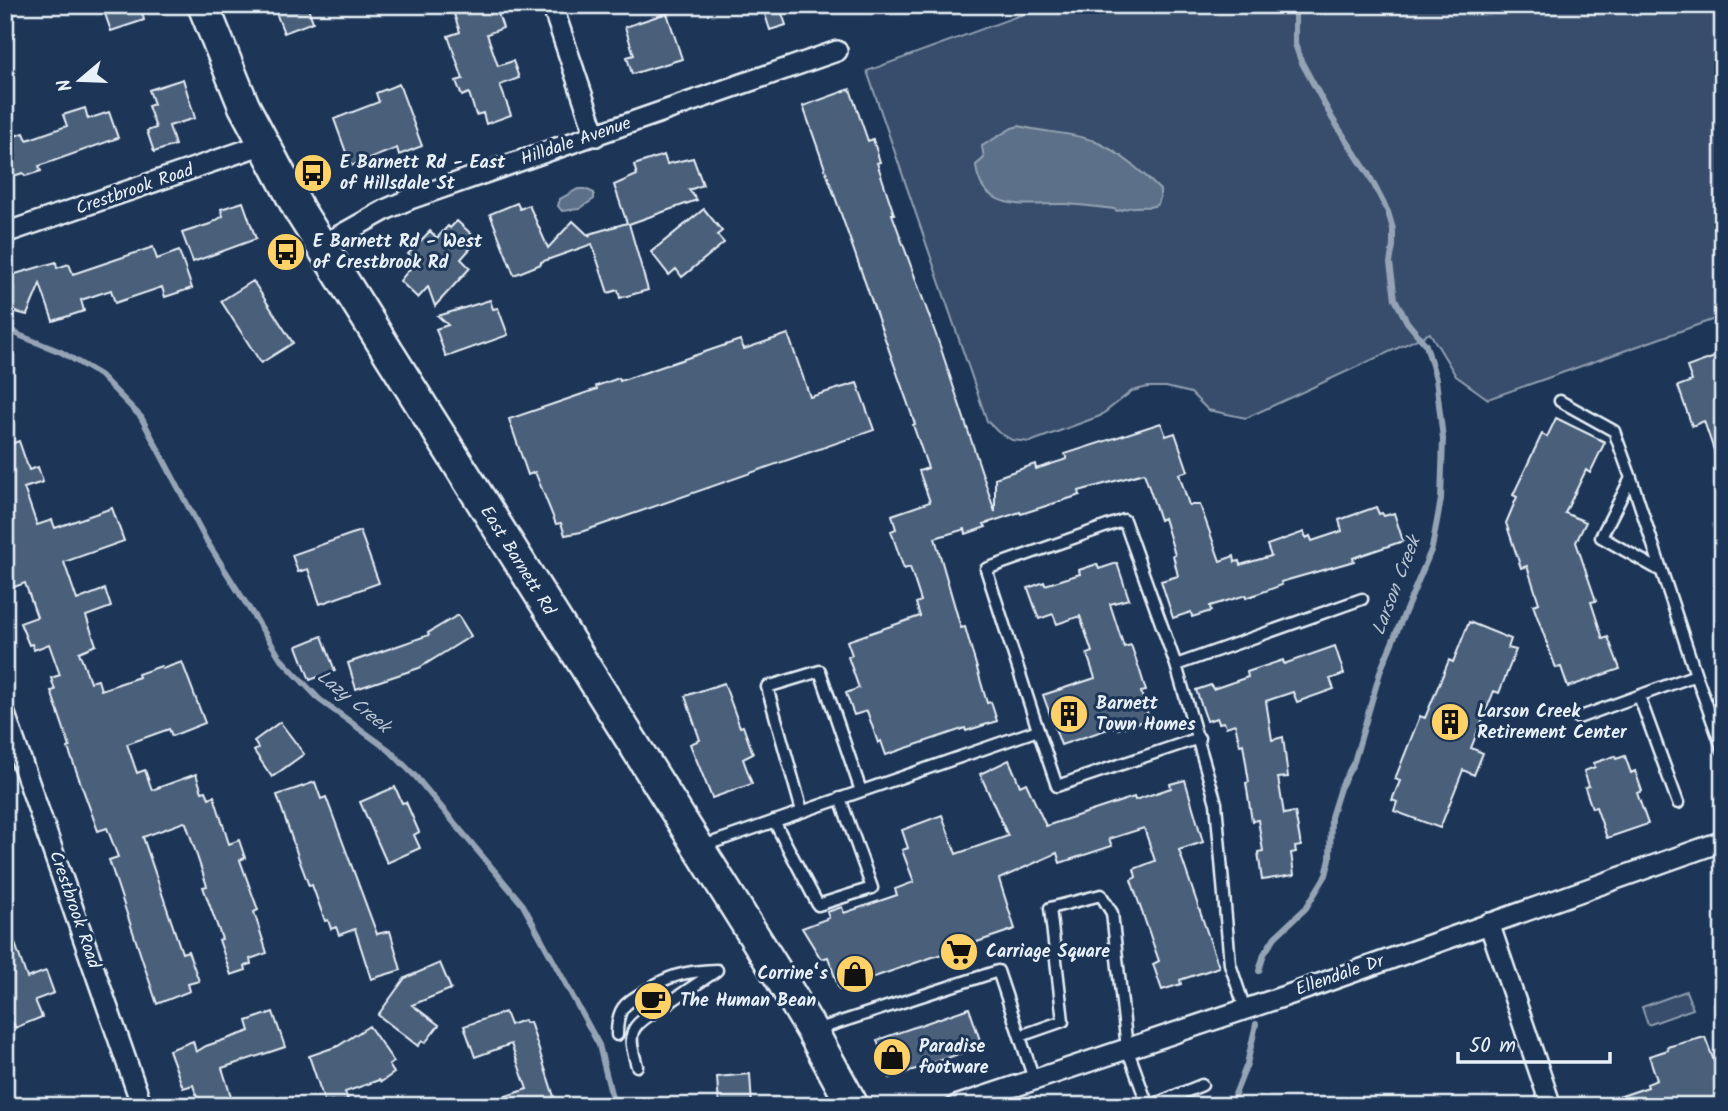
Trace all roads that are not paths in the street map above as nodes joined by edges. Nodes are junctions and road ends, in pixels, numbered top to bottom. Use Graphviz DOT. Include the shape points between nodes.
graph roads {
  1 [pos="203,5"];
  2 [pos="552,5"];
  3 [pos="837,51"];
  4 [pos="596,136"];
  5 [pos="264,144"];
  6 [pos="5,233"];
  7 [pos="321,246"];
  8 [pos="1560,401"];
  9 [pos="1631,478"];
  10 [pos="1661,571"];
  11 [pos="1362,599"];
  12 [pos="1176,666"];
  13 [pos="1696,676"];
  14 [pos="1639,696"];
  15 [pos="5,714"];
  16 [pos="1578,718"];
  17 [pos="1038,730"];
  18 [pos="1199,738"];
  19 [pos="1723,750"];
  20 [pos="861,791"];
  21 [pos="841,798"];
  22 [pos="1678,803"];
  23 [pos="802,811"];
  24 [pos="774,821"];
  25 [pos="1723,841"];
  26 [pos="699,847"];
  27 [pos="1489,923"];
  28 [pos="1245,1009"];
  29 [pos="812,1031"];
  30 [pos="617,1035"];
  31 [pos="1020,1036"];
  32 [pos="1127,1048"];
  33 [pos="637,1066"];
  34 [pos="1034,1080"];
  35 [pos="1202,1085"];
  36 [pos="142,1106"];
  37 [pos="853,1106"];
  38 [pos="956,1106"];
  39 [pos="1149,1106"];
  40 [pos="1551,1106"];
  1 -- 5 [label="main road, East Barnett Rd"];
  2 -- 4 [label="street"];
  3 -- 4 [label="street, Hilldale Avenue"];
  4 -- 7 [label="street, Hilldale Avenue" via="410,199"];
  5 -- 6 [label="street, Crestbrook Road"];
  5 -- 7 [label="main road, East Barnett Rd"];
  7 -- 26 [label="main road, East Barnett Rd"];
  8 -- 9 [label="lane" via="1614,431"];
  9 -- 10 [label="lane"];
  9 -- 10 [label="lane" via="1601,537"];
  10 -- 13 [label="lane"];
  11 -- 12 [label="lane"];
  12 -- 17 [label="lane" via="1124,520 986,569"];
  12 -- 18 [label="lane"];
  13 -- 14 [label="lane"];
  13 -- 19 [label="lane"];
  14 -- 16 [label="lane"];
  14 -- 22 [label="lane"];
  15 -- 36 [label="street, Crestbrook Road"];
  17 -- 18 [label="lane" via="1057,786"];
  17 -- 20 [label="lane"];
  18 -- 28 [label="lane" via="1216,803 1230,964"];
  20 -- 21 [label="lane"];
  20 -- 23 [label="lane" via="820,671 767,687"];
  21 -- 23 [label="lane"];
  21 -- 24 [label="lane" via="872,888 818,905"];
  23 -- 24 [label="lane"];
  24 -- 26 [label="lane"];
  25 -- 27 [label="street, Ellendale Dr"];
  26 -- 29 [label="main road, East Barnett Rd"];
  27 -- 28 [label="street, Ellendale Dr"];
  27 -- 40 [label="street"];
  28 -- 32 [label="street, Ellendale Dr"];
  29 -- 31 [label="lane" via="998,971"];
  29 -- 37 [label="main road, East Barnett Rd"];
  30 -- 33 [label="lane" via="617,1016 625,1004 651,987 686,972 717,970 635,1027 630,1043"];
  31 -- 32 [label="lane" via="1063,1021 1050,908 1101,895 1112,913"];
  31 -- 34 [label="lane"];
  32 -- 34 [label="street, Ellendale Dr"];
  32 -- 39 [label="lane"];
  34 -- 38 [label="street, Ellendale Dr"];
  35 -- 39 [label="lane"];
}
